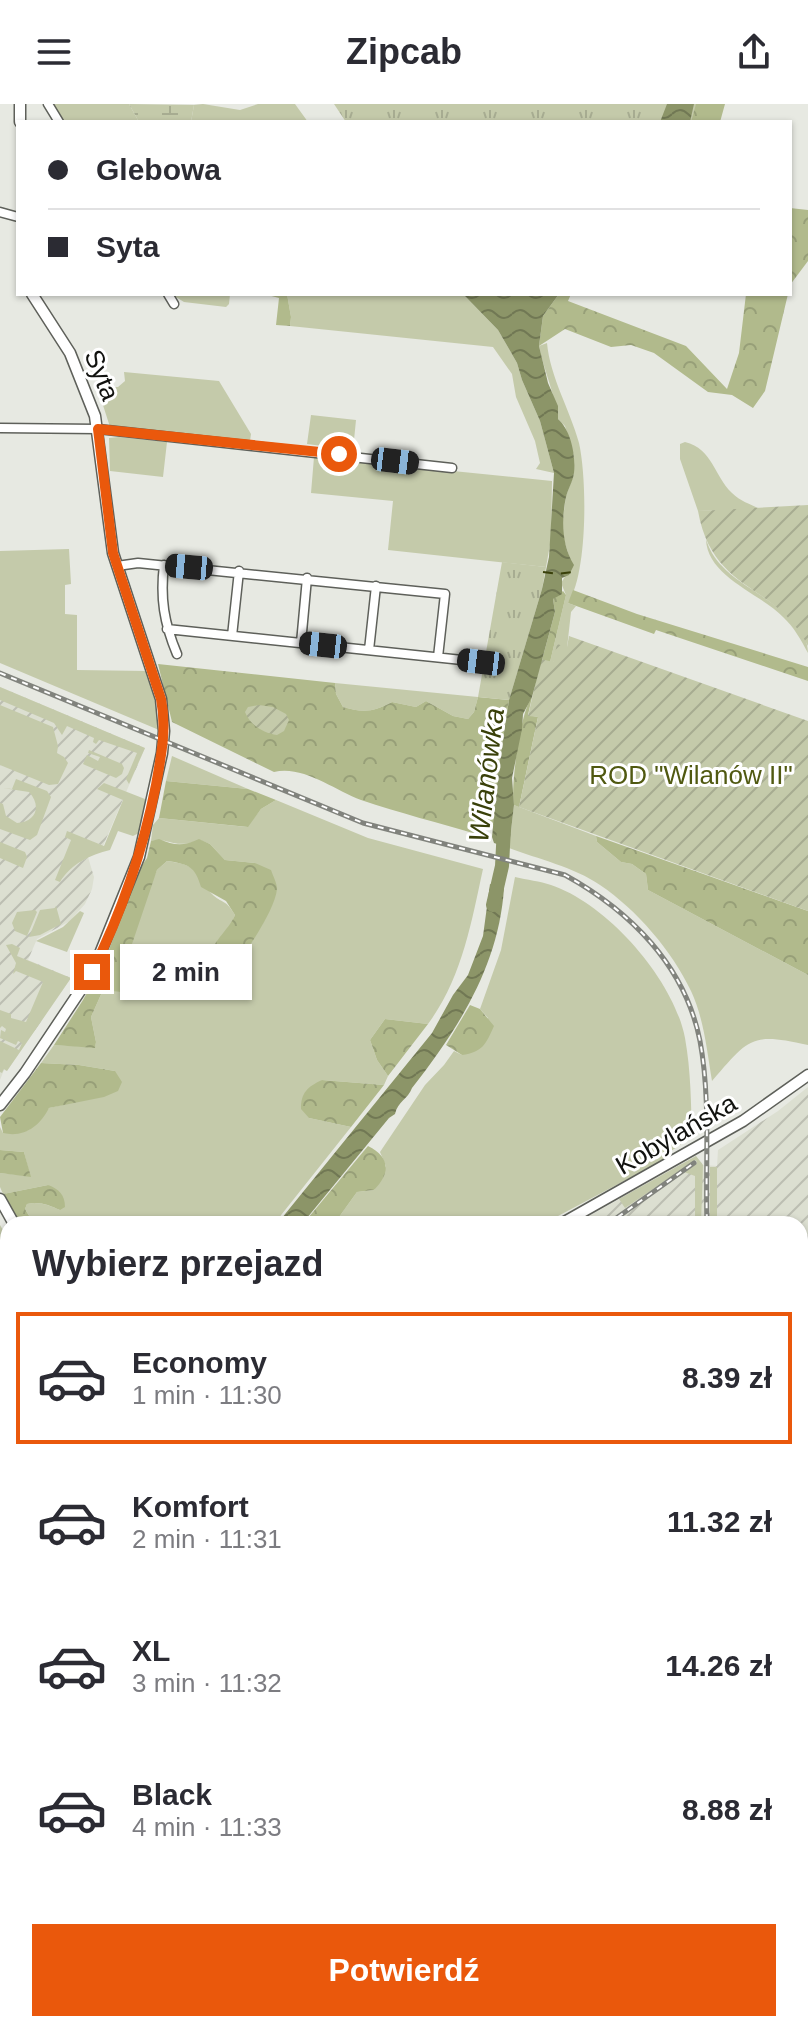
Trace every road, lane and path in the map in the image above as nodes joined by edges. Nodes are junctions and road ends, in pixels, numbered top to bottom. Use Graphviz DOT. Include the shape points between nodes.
graph roads {
  1 [pos="33,296"];
  2 [pos="169,296"];
  3 [pos="174,304"];
  4 [pos="0,428"];
  5 [pos="98,429"];
  6 [pos="452,468"];
  7 [pos="164,565"];
  8 [pos="117,566"];
  9 [pos="239,571"];
  10 [pos="307,578"];
  11 [pos="376,586"];
  12 [pos="167,629"];
  13 [pos="232,636"];
  14 [pos="301,643"];
  15 [pos="369,650"];
  16 [pos="177,654"];
  17 [pos="438,657"];
  18 [pos="481,662"];
  19 [pos="808,1075"];
  20 [pos="0,1105"];
  21 [pos="575,1216"];
  1 -- 5 [label="street, Syta" via="70,353"];
  2 -- 3 [label="street"];
  4 -- 5 [label="street"];
  5 -- 6 [label="street"];
  5 -- 8 [label="street, Syta"];
  7 -- 8 [label="street"];
  7 -- 9 [label="street"];
  7 -- 12 [label="street" via="161,602"];
  8 -- 20 [label="street, Syta" via="163,710 164,742 153,798 135,872 96,964"];
  9 -- 10 [label="street"];
  9 -- 13 [label="street"];
  10 -- 11 [label="street"];
  10 -- 14 [label="street"];
  11 -- 15 [label="street"];
  11 -- 17 [label="street" via="445,594"];
  12 -- 13 [label="street"];
  12 -- 16 [label="street"];
  13 -- 14 [label="street"];
  14 -- 15 [label="street"];
  15 -- 17 [label="street"];
  17 -- 18 [label="street"];
  19 -- 21 [label="street, Kobylańska" via="743,1121"];
}
